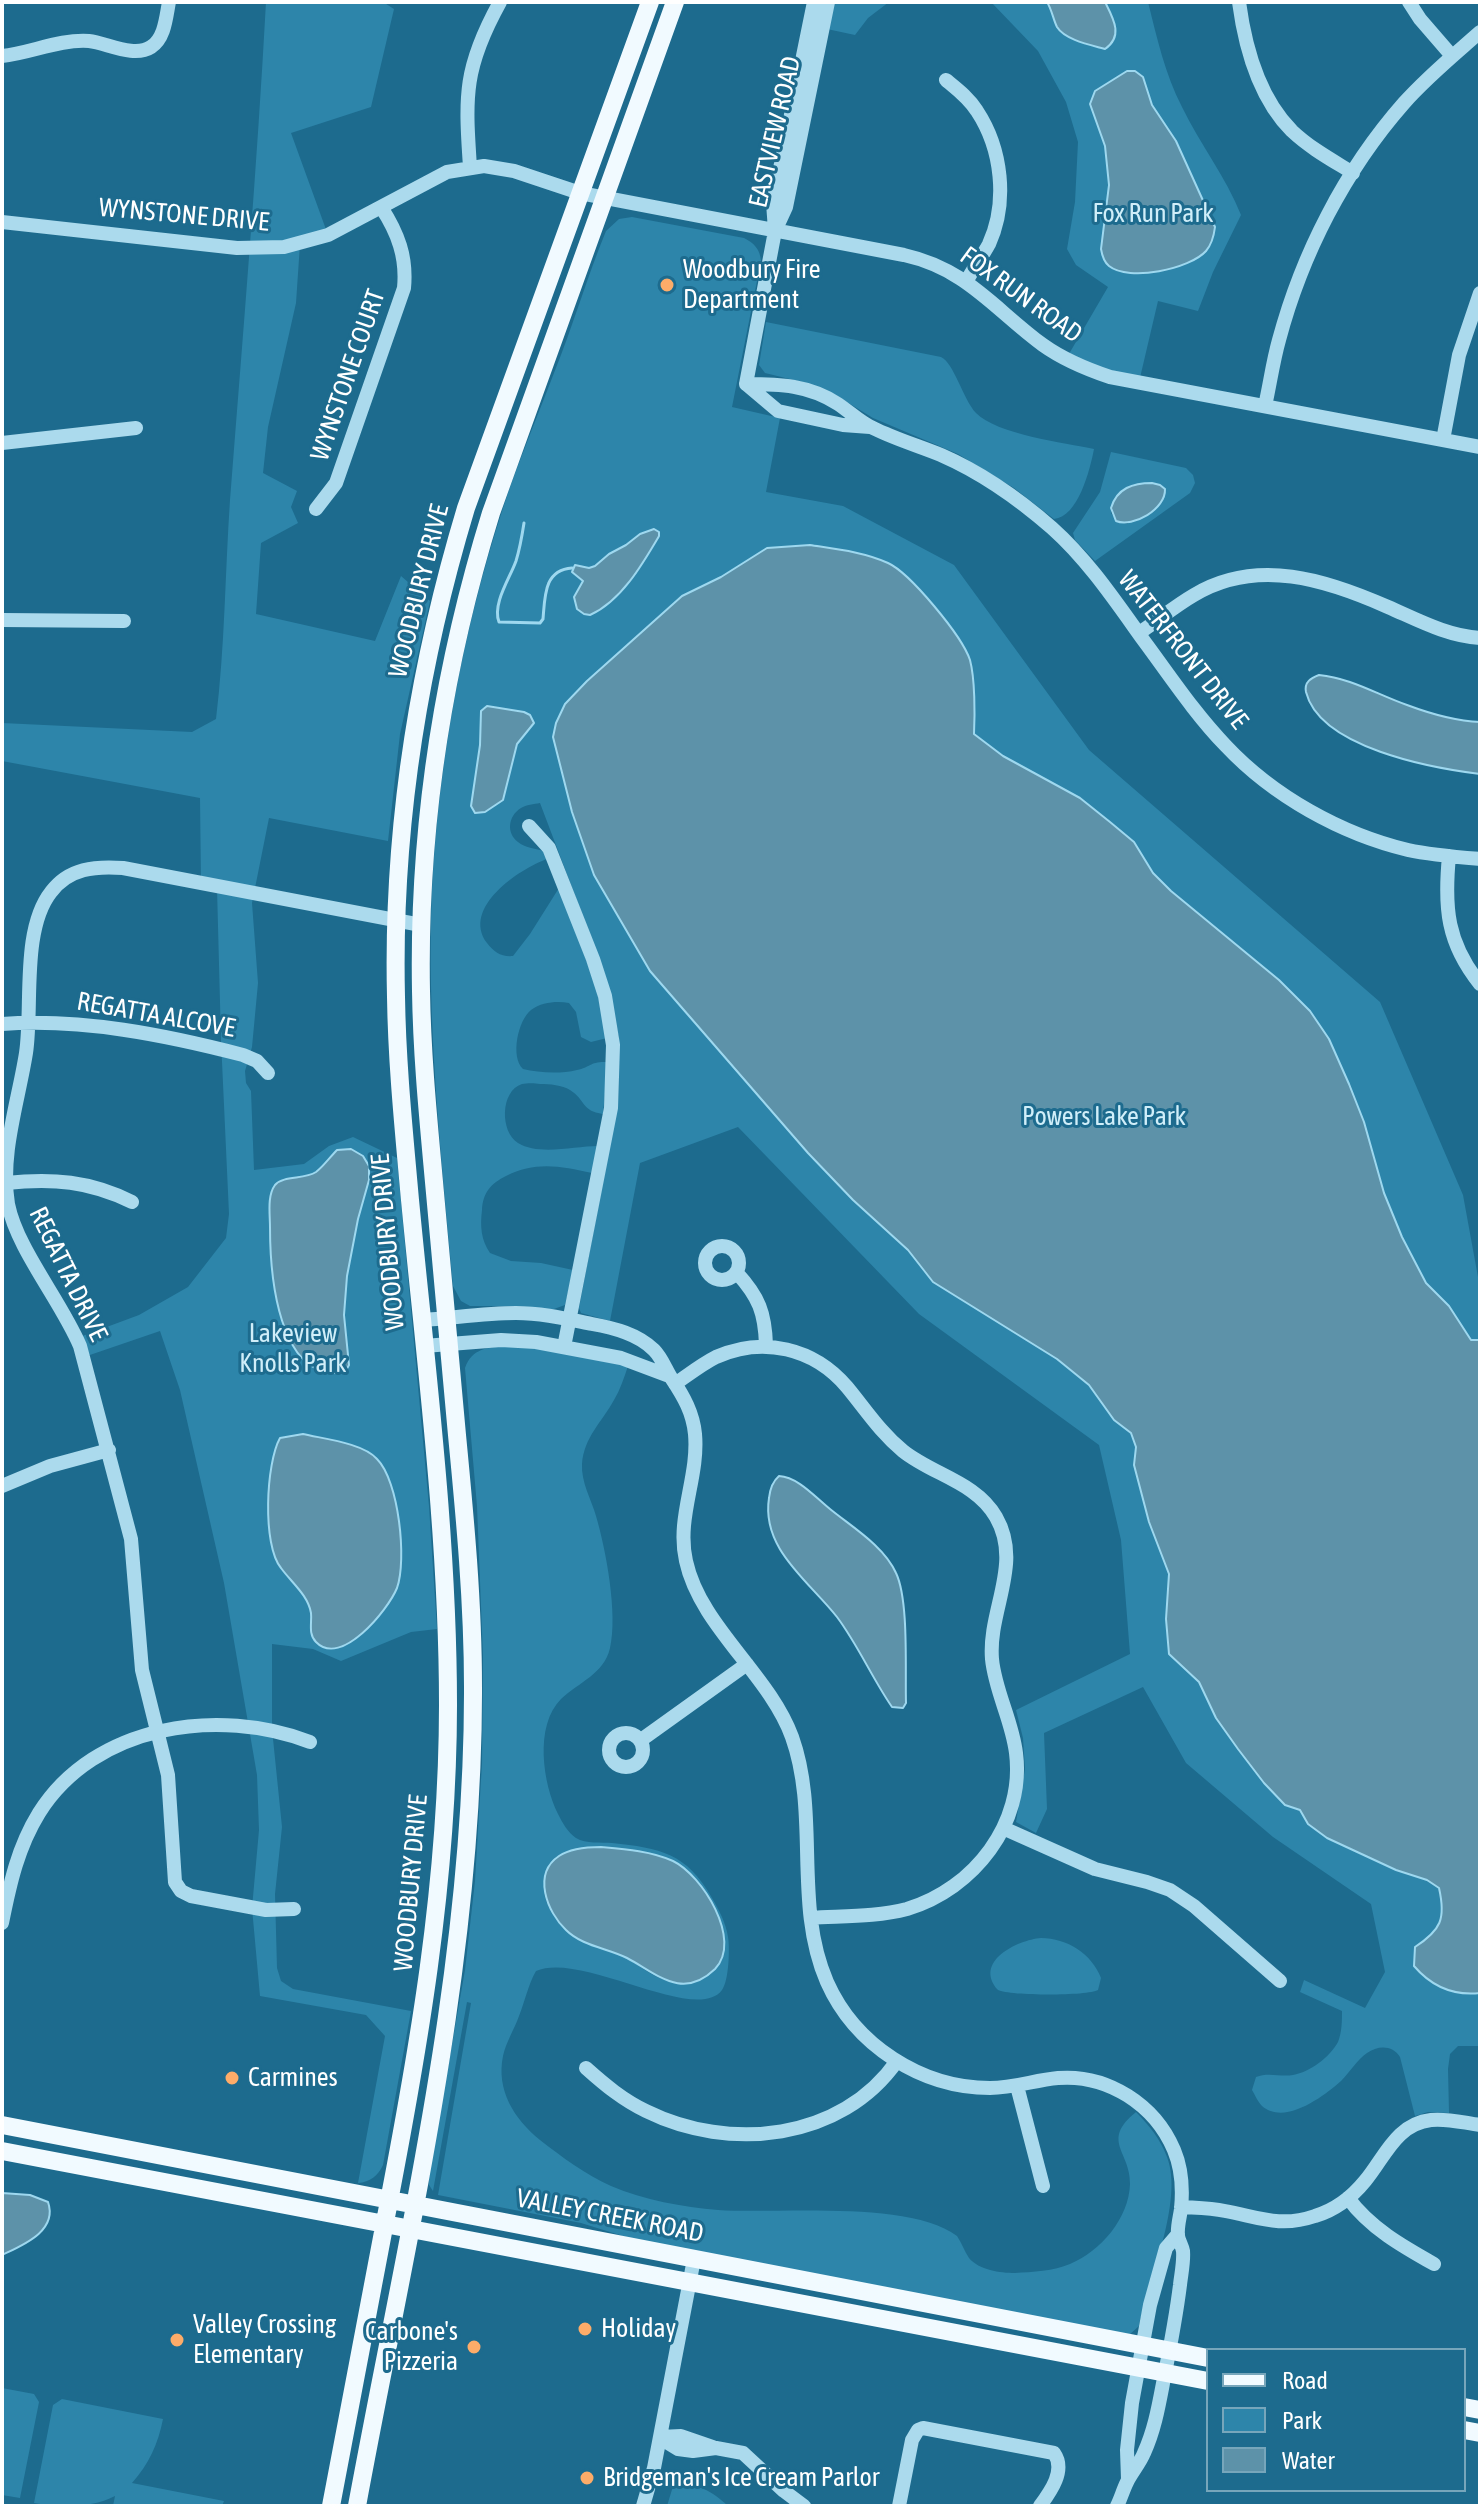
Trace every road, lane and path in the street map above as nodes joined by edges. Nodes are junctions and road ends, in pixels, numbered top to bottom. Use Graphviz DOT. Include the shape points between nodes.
graph roads {
  1 [pos="169,2"];
  2 [pos="500,2"];
  3 [pos="650,2"];
  4 [pos="675,2"];
  5 [pos="814,2"];
  6 [pos="828,2"];
  7 [pos="1239,2"];
  8 [pos="1409,2"];
  9 [pos="1480,32"];
  10 [pos="2,56"];
  11 [pos="1452,56"];
  12 [pos="946,80"];
  13 [pos="470,167"];
  14 [pos="1353,173"];
  15 [pos="580,193"];
  16 [pos="604,198"];
  17 [pos="381,207"];
  18 [pos="2,222"];
  19 [pos="775,231"];
  20 [pos="966,282"];
  21 [pos="1480,293"];
  22 [pos="746,384"];
  23 [pos="1265,406"];
  24 [pos="870,427"];
  25 [pos="136,428"];
  26 [pos="1443,440"];
  27 [pos="2,443"];
  28 [pos="1480,447"];
  29 [pos="316,509"];
  30 [pos="2,620"];
  31 [pos="124,621"];
  32 [pos="1139,633"];
  33 [pos="1480,638"];
  34 [pos="529,826"];
  35 [pos="1449,856"];
  36 [pos="1480,859"];
  37 [pos="396,921"];
  38 [pos="421,925"];
  39 [pos="1480,984"];
  40 [pos="28,1022"];
  41 [pos="2,1024"];
  42 [pos="268,1073"];
  43 [pos="6,1183"];
  44 [pos="132,1202"];
  45 [pos="737,1273"];
  46 [pos="447,1318"];
  47 [pos="422,1320"];
  48 [pos="570,1320"];
  49 [pos="449,1344"];
  50 [pos="766,1345"];
  51 [pos="424,1346"];
  52 [pos="564,1347"];
  53 [pos="672,1380"];
  54 [pos="109,1450"];
  55 [pos="2,1486"];
  56 [pos="747,1664"];
  57 [pos="158,1731"];
  58 [pos="641,1740"];
  59 [pos="310,1742"];
  60 [pos="1003,1828"];
  61 [pos="294,1909"];
  62 [pos="811,1918"];
  63 [pos="2,1923"];
  64 [pos="1280,1981"];
  65 [pos="897,2061"];
  66 [pos="586,2068"];
  67 [pos="1017,2086"];
  68 [pos="2,2125"];
  69 [pos="1480,2125"];
  70 [pos="2,2151"];
  71 [pos="1043,2186"];
  72 [pos="1348,2198"];
  73 [pos="390,2199"];
  74 [pos="414,2204"];
  75 [pos="1181,2207"];
  76 [pos="384,2224"];
  77 [pos="409,2228"];
  78 [pos="1178,2234"];
  79 [pos="694,2259"];
  80 [pos="1434,2264"];
  81 [pos="690,2282"];
  82 [pos="1143,2345"];
  83 [pos="1169,2350"];
  84 [pos="1206,2358"];
  85 [pos="1138,2368"];
  86 [pos="1165,2373"];
  87 [pos="1206,2381"];
  88 [pos="660,2438"];
  89 [pos="1128,2479"];
  90 [pos="331,2506"];
  91 [pos="357,2506"];
  92 [pos="643,2506"];
  93 [pos="804,2506"];
  94 [pos="899,2506"];
  95 [pos="1040,2506"];
  96 [pos="1117,2506"];
  1 -- 10 [label="street" via="154,54 82,41"];
  2 -- 13 [label="street" via="471,65 466,113"];
  3 -- 15 [label="main road, WOODBURY DRIVE"];
  4 -- 16 [label="main road, WOODBURY DRIVE"];
  5 -- 19 [label="street, EASTVIEW ROAD" via="773,203"];
  6 -- 19 [label="street, EASTVIEW ROAD" via="786,207"];
  7 -- 14 [label="street" via="1253,65 1275,110 1313,148"];
  8 -- 11 [label="street"];
  9 -- 11 [label="street"];
  11 -- 14 [label="street" via="1404,103"];
  12 -- 20 [label="street" via="977,110 1000,177 989,243"];
  13 -- 15 [label="street, WYNSTONE DRIVE" via="505,168"];
  13 -- 17 [label="street, WYNSTONE DRIVE" via="437,177"];
  14 -- 23 [label="street" via="1305,262 1278,341"];
  15 -- 16 [label="street, FOX RUN ROAD"];
  15 -- 37 [label="main road, WOODBURY DRIVE" via="470,496 439,606 408,768"];
  16 -- 19 [label="street, FOX RUN ROAD"];
  16 -- 38 [label="main road, WOODBURY DRIVE" via="499,489 467,598 434,761"];
  17 -- 18 [label="street, WYNSTONE DRIVE" via="305,243 263,248"];
  17 -- 29 [label="street, WYNSTONE COURT" via="403,252 404,288 336,483"];
  19 -- 20 [label="street, FOX RUN ROAD" via="916,258"];
  19 -- 22 [label="street"];
  20 -- 23 [label="street, FOX RUN ROAD" via="1045,346 1085,369"];
  21 -- 26 [label="street" via="1459,355"];
  22 -- 24 [label="street, WATERFRONT DRIVE" via="812,391"];
  22 -- 24 [label="street, WATERFRONT DRIVE" via="778,411"];
  23 -- 26 [label="street, FOX RUN ROAD"];
  24 -- 32 [label="street, WATERFRONT DRIVE" via="944,456 1032,512 1082,560"];
  25 -- 27 [label="street"];
  26 -- 28 [label="street, FOX RUN ROAD"];
  30 -- 31 [label="street"];
  32 -- 33 [label="street" via="1221,583 1287,575 1339,586 1450,633"];
  32 -- 35 [label="street, WATERFRONT DRIVE" via="1227,748 1271,784 1356,833"];
  34 -- 48 [label="street" via="549,848 598,973 613,1037 611,1108"];
  35 -- 36 [label="street, WATERFRONT DRIVE"];
  35 -- 39 [label="street" via="1450,929"];
  37 -- 38 [label="street, REGATTA DRIVE"];
  37 -- 40 [label="street, REGATTA DRIVE" via="123,868 82,869 52,890 38,918"];
  37 -- 47 [label="main road, WOODBURY DRIVE" via="398,1049"];
  38 -- 46 [label="main road, WOODBURY DRIVE" via="425,1078"];
  40 -- 41 [label="street, REGATTA ALCOVE"];
  40 -- 42 [label="street, REGATTA ALCOVE" via="116,1029 234,1052 253,1058"];
  40 -- 43 [label="street, REGATTA DRIVE"];
  43 -- 44 [label="street" via="71,1182 106,1189"];
  43 -- 54 [label="street, REGATTA DRIVE" via="12,1219 80,1346"];
  45 -- 50 [label="street" via="760,1306"];
  46 -- 47 [label="street"];
  46 -- 48 [label="street" via="515,1313"];
  46 -- 49 [label="main road, WOODBURY DRIVE"];
  47 -- 51 [label="main road, WOODBURY DRIVE"];
  48 -- 52 [label="street"];
  48 -- 53 [label="street" via="641,1340 658,1354"];
  49 -- 51 [label="street"];
  49 -- 52 [label="street" via="513,1340"];
  49 -- 74 [label="main road, WOODBURY DRIVE" via="471,1602 472,1780 455,1971"];
  50 -- 53 [label="street" via="714,1358"];
  50 -- 60 [label="street" via="821,1363 889,1439 975,1492 997,1518 1008,1554 992,1659 1018,1773"];
  51 -- 73 [label="main road, WOODBURY DRIVE" via="445,1592 446,1795 433,1947"];
  52 -- 53 [label="street" via="627,1360"];
  53 -- 56 [label="street" via="690,1411 695,1438 683,1526 687,1566 702,1601"];
  54 -- 55 [label="street"];
  54 -- 57 [label="street, REGATTA DRIVE" via="131,1539 142,1670"];
  56 -- 58 [label="street"];
  56 -- 62 [label="street" via="782,1716 797,1754"];
  57 -- 59 [label="street" via="255,1726"];
  57 -- 61 [label="street, REGATTA DRIVE" via="168,1775 175,1882 181,1891 266,1910"];
  57 -- 63 [label="street" via="100,1756 57,1790 16,1860"];
  60 -- 62 [label="street" via="970,1873 933,1899 891,1912"];
  60 -- 64 [label="street" via="1095,1869 1174,1893"];
  62 -- 65 [label="street" via="818,1959 838,2003 861,2033"];
  65 -- 66 [label="street" via="875,2088 843,2111 794,2129 753,2134 708,2131 665,2120 625,2099"];
  65 -- 67 [label="street" via="952,2084"];
  67 -- 71 [label="street"];
  67 -- 75 [label="street" via="1083,2079 1134,2100 1173,2147 1181,2174"];
  68 -- 73 [label="main road, VALLEY CREEK ROAD"];
  69 -- 72 [label="street" via="1433,2120 1411,2126"];
  70 -- 76 [label="main road, VALLEY CREEK ROAD"];
  72 -- 75 [label="street" via="1317,2216 1288,2222"];
  72 -- 80 [label="street" via="1387,2235"];
  73 -- 74 [label="main road, VALLEY CREEK ROAD"];
  73 -- 76 [label="main road, WOODBURY DRIVE"];
  74 -- 77 [label="main road, WOODBURY DRIVE"];
  74 -- 79 [label="main road, VALLEY CREEK ROAD"];
  75 -- 78 [label="street"];
  76 -- 77 [label="main road, VALLEY CREEK ROAD"];
  76 -- 90 [label="main road, WOODBURY DRIVE"];
  77 -- 81 [label="main road, VALLEY CREEK ROAD"];
  77 -- 91 [label="main road, WOODBURY DRIVE"];
  78 -- 82 [label="street" via="1166,2248"];
  78 -- 83 [label="street" via="1183,2251"];
  79 -- 81 [label="street"];
  79 -- 82 [label="main road, VALLEY CREEK ROAD"];
  81 -- 85 [label="main road, VALLEY CREEK ROAD"];
  81 -- 88 [label="street"];
  82 -- 83 [label="main road, VALLEY CREEK ROAD"];
  82 -- 85 [label="street"];
  83 -- 84 [label="main road, VALLEY CREEK ROAD"];
  83 -- 86 [label="street"];
  85 -- 86 [label="main road, VALLEY CREEK ROAD"];
  85 -- 89 [label="street"];
  86 -- 87 [label="main road, VALLEY CREEK ROAD"];
  86 -- 89 [label="street" via="1149,2442"];
  88 -- 92 [label="street"];
  88 -- 93 [label="street" via="678,2449 743,2453"];
  89 -- 96 [label="street"];
  94 -- 95 [label="street" via="912,2440 923,2428 1054,2453 1058,2474"];
}
